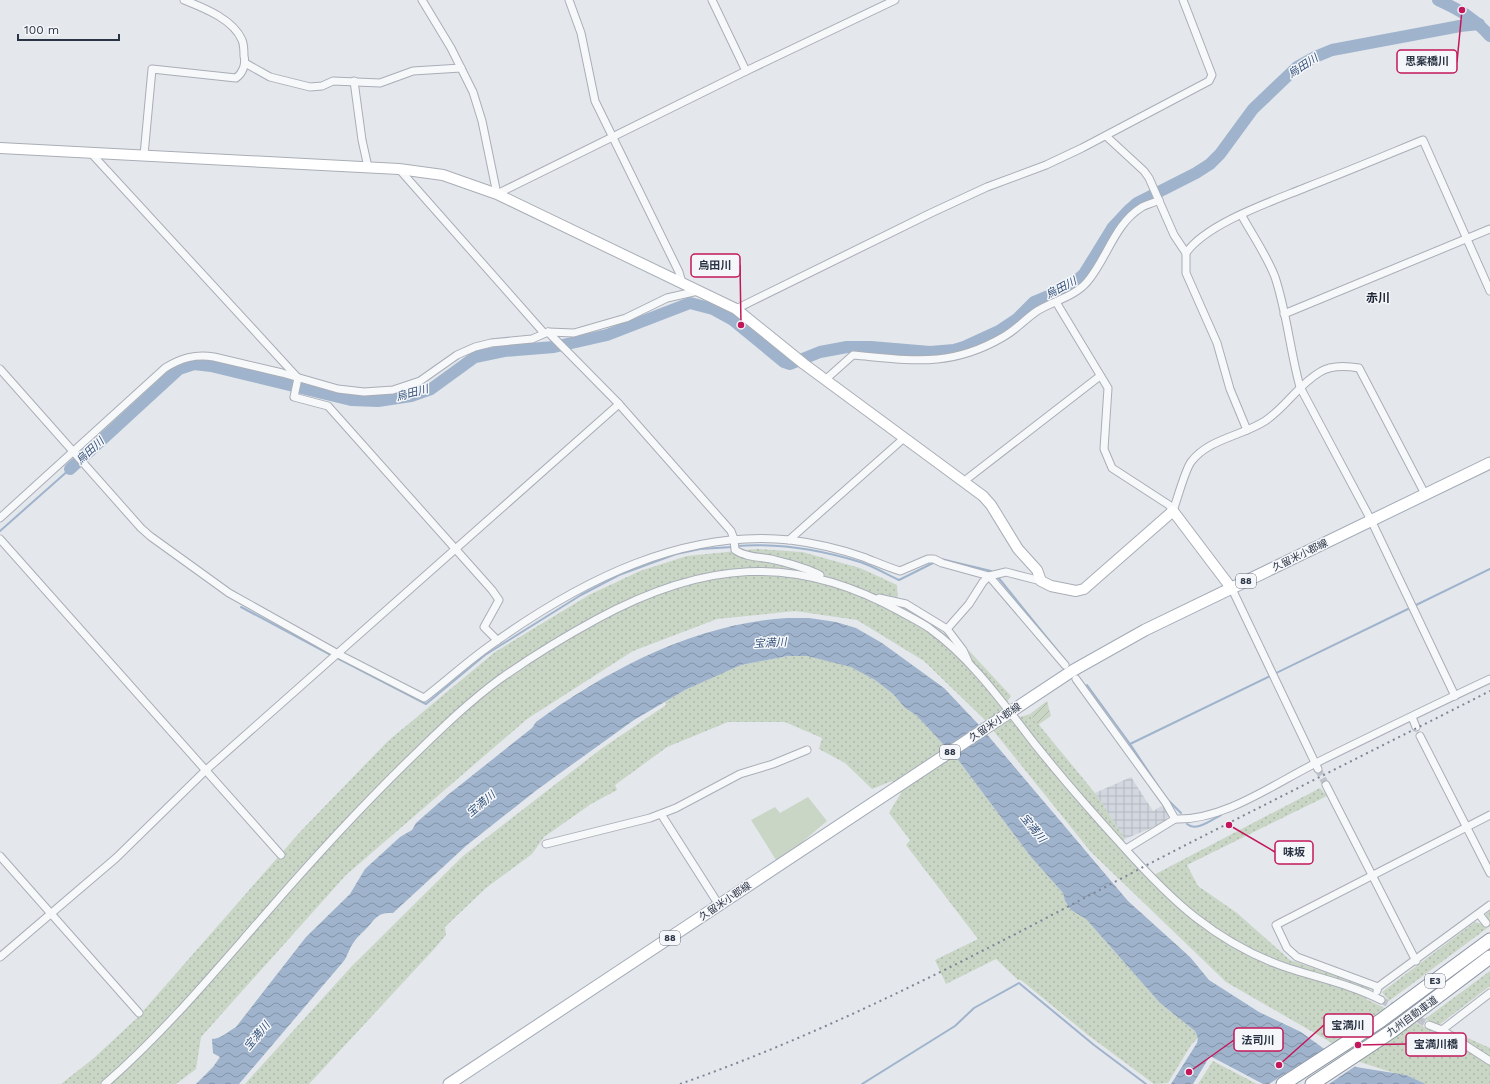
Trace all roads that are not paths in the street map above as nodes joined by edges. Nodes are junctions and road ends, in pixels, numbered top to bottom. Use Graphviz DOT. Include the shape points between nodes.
graph roads {
  1 [pos="184,0"];
  2 [pos="422,0"];
  3 [pos="569,0"];
  4 [pos="712,0"];
  5 [pos="895,0"];
  6 [pos="1183,0"];
  7 [pos="245,63"];
  8 [pos="461,68"];
  9 [pos="746,71"];
  10 [pos="354,81"];
  11 [pos="613,136"];
  12 [pos="1106,136"];
  13 [pos="0,148"];
  14 [pos="90,152"];
  15 [pos="144,155"];
  16 [pos="368,167"];
  17 [pos="399,169"];
  18 [pos="497,194"];
  19 [pos="1158,199"];
  20 [pos="1242,216"];
  21 [pos="1490,229"];
  22 [pos="1466,239"];
  23 [pos="1186,253"];
  24 [pos="682,283"];
  25 [pos="698,291"];
  26 [pos="1490,291"];
  27 [pos="1056,302"];
  28 [pos="736,309"];
  29 [pos="1284,314"];
  30 [pos="546,333"];
  31 [pos="0,369"];
  32 [pos="1100,376"];
  33 [pos="298,380"];
  34 [pos="825,380"];
  35 [pos="1300,388"];
  36 [pos="619,404"];
  37 [pos="1247,430"];
  38 [pos="903,439"];
  39 [pos="74,454"];
  40 [pos="1490,463"];
  41 [pos="963,482"];
  42 [pos="1425,494"];
  43 [pos="1173,511"];
  44 [pos="0,518"];
  45 [pos="1371,520"];
  46 [pos="0,539"];
  47 [pos="734,539"];
  48 [pos="789,540"];
  49 [pos="455,549"];
  50 [pos="989,576"];
  51 [pos="829,580"];
  52 [pos="1042,581"];
  53 [pos="1232,588"];
  54 [pos="877,598"];
  55 [pos="947,629"];
  56 [pos="498,640"];
  57 [pos="338,654"];
  58 [pos="1065,665"];
  59 [pos="971,666"];
  60 [pos="1076,679"];
  61 [pos="1490,679"];
  62 [pos="1455,696"];
  63 [pos="1008,713"];
  64 [pos="1412,717"];
  65 [pos="1416,726"];
  66 [pos="1420,736"];
  67 [pos="807,750"];
  68 [pos="1317,766"];
  69 [pos="206,770"];
  70 [pos="1326,785"];
  71 [pos="661,814"];
  72 [pos="1490,814"];
  73 [pos="1175,819"];
  74 [pos="1466,827"];
  75 [pos="546,844"];
  76 [pos="1126,849"];
  77 [pos="281,854"];
  78 [pos="0,856"];
  79 [pos="1490,872"];
  80 [pos="1372,876"];
  81 [pos="719,905"];
  82 [pos="1490,905"];
  83 [pos="51,913"];
  84 [pos="1479,914"];
  85 [pos="1486,923"];
  86 [pos="1490,940"];
  87 [pos="0,957"];
  88 [pos="1490,957"];
  89 [pos="1416,961"];
  90 [pos="1378,987"];
  91 [pos="1490,993"];
  92 [pos="139,1013"];
  93 [pos="1429,1024"];
  94 [pos="1442,1030"];
  95 [pos="1490,1061"];
  96 [pos="105,1084"];
  97 [pos="449,1084"];
  98 [pos="1282,1084"];
  99 [pos="1312,1084"];
  1 -- 7 [label="street" via="219,16 233,28 242,41"];
  2 -- 8 [label="street"];
  3 -- 11 [label="street" via="581,33 596,101"];
  4 -- 9 [label="street"];
  5 -- 9 [label="street"];
  6 -- 12 [label="street" via="1212,78"];
  7 -- 10 [label="street" via="270,77 298,85 322,86 333,81"];
  7 -- 15 [label="street" via="236,78 152,69"];
  8 -- 10 [label="street" via="413,71 380,82"];
  8 -- 18 [label="street" via="474,92"];
  9 -- 11 [label="street"];
  10 -- 16 [label="street"];
  11 -- 18 [label="street"];
  11 -- 24 [label="street"];
  12 -- 19 [label="street" via="1144,171"];
  12 -- 28 [label="street" via="1052,162 931,213"];
  13 -- 14 [label="street"];
  14 -- 15 [label="street"];
  14 -- 33 [label="street"];
  15 -- 16 [label="street"];
  16 -- 17 [label="street"];
  17 -- 18 [label="street" via="453,178"];
  17 -- 30 [label="street"];
  18 -- 24 [label="street"];
  19 -- 23 [label="street" via="1174,235"];
  19 -- 27 [label="street" via="1142,207 1118,230 1097,269 1086,283 1076,292"];
  20 -- 22 [label="street" via="1423,140"];
  20 -- 23 [label="street" via="1212,231 1191,245"];
  20 -- 29 [label="street" via="1274,277"];
  21 -- 22 [label="street"];
  22 -- 26 [label="street"];
  22 -- 29 [label="street"];
  23 -- 37 [label="street" via="1186,273 1217,343 1230,389"];
  24 -- 25 [label="street"];
  25 -- 28 [label="street"];
  25 -- 30 [label="street" via="668,298 605,325 574,333"];
  27 -- 32 [label="street"];
  27 -- 34 [label="street" via="1036,312 1008,334 974,351 949,359 915,361 853,355"];
  28 -- 34 [label="street"];
  29 -- 35 [label="street"];
  30 -- 33 [label="street" via="532,338 475,347 458,355 420,381 393,390 356,392"];
  30 -- 36 [label="street"];
  31 -- 39 [label="street"];
  32 -- 41 [label="street"];
  32 -- 43 [label="street" via="1108,388 1104,448 1112,468 1169,505"];
  33 -- 39 [label="street" via="214,357 189,356 165,368"];
  33 -- 49 [label="street" via="294,397 328,406"];
  34 -- 38 [label="street"];
  35 -- 37 [label="street" via="1275,413"];
  35 -- 42 [label="street" via="1327,369 1359,368"];
  35 -- 45 [label="street"];
  36 -- 47 [label="street" via="731,531"];
  36 -- 49 [label="street"];
  37 -- 43 [label="street" via="1213,445 1196,456 1190,464"];
  38 -- 41 [label="street"];
  38 -- 48 [label="street"];
  39 -- 44 [label="street"];
  39 -- 57 [label="street" via="150,536 230,593"];
  40 -- 42 [label="main road, 久留米小郡線 / 88"];
  41 -- 52 [label="street" via="991,505 1010,538 1037,570"];
  42 -- 45 [label="main road, 久留米小郡線 / 88"];
  43 -- 52 [label="street" via="1084,589 1076,591 1051,586"];
  43 -- 53 [label="street"];
  45 -- 53 [label="main road, 久留米小郡線 / 88"];
  45 -- 62 [label="street"];
  46 -- 69 [label="street"];
  47 -- 48 [label="street"];
  47 -- 51 [label="street" via="734,550 739,554 813,571"];
  47 -- 56 [label="street" via="681,547 617,570 555,604"];
  48 -- 50 [label="street" via="835,548 900,571 934,559"];
  49 -- 56 [label="street" via="499,600 484,627"];
  49 -- 57 [label="street"];
  50 -- 52 [label="street" via="1006,572"];
  50 -- 55 [label="street"];
  50 -- 58 [label="street"];
  51 -- 54 [label="street"];
  51 -- 96 [label="street" via="795,573 754,571 705,577 669,586 597,619 497,681 434,735 381,787 158,1035"];
  53 -- 63 [label="main road, 久留米小郡線 / 88" via="1145,630 1072,671"];
  53 -- 68 [label="street"];
  54 -- 55 [label="street" via="906,604"];
  54 -- 59 [label="street" via="928,628"];
  55 -- 59 [label="street"];
  56 -- 57 [label="street" via="424,698"];
  57 -- 69 [label="street"];
  59 -- 63 [label="street"];
  60 -- 73 [label="street"];
  61 -- 62 [label="street"];
  62 -- 64 [label="street"];
  63 -- 76 [label="street" via="1071,789"];
  63 -- 81 [label="main road, 久留米小郡線 / 88"];
  64 -- 65 [label="street"];
  64 -- 68 [label="street"];
  66 -- 74 [label="street"];
  67 -- 71 [label="street" via="740,774"];
  68 -- 73 [label="street" via="1218,812"];
  69 -- 77 [label="street"];
  69 -- 83 [label="street" via="116,858"];
  70 -- 80 [label="street"];
  71 -- 75 [label="street" via="593,834"];
  71 -- 81 [label="street"];
  72 -- 74 [label="street"];
  73 -- 76 [label="street"];
  74 -- 79 [label="street"];
  74 -- 80 [label="street"];
  76 -- 90 [label="street" via="1182,907 1225,938 1274,963 1378,999"];
  78 -- 83 [label="street"];
  80 -- 89 [label="street"];
  80 -- 90 [label="street" via="1276,925 1287,948 1297,957"];
  81 -- 97 [label="main road, 久留米小郡線 / 88"];
  82 -- 84 [label="street"];
  83 -- 87 [label="street"];
  83 -- 92 [label="street"];
  84 -- 85 [label="street"];
  84 -- 89 [label="street"];
  86 -- 98 [label="highway, 九州自動車道 / E3" via="1380,1021"];
  88 -- 99 [label="highway, 九州自動車道 / E3" via="1392,1031"];
  89 -- 90 [label="street"];
  91 -- 94 [label="street"];
  93 -- 94 [label="street"];
  94 -- 95 [label="street"];
}
